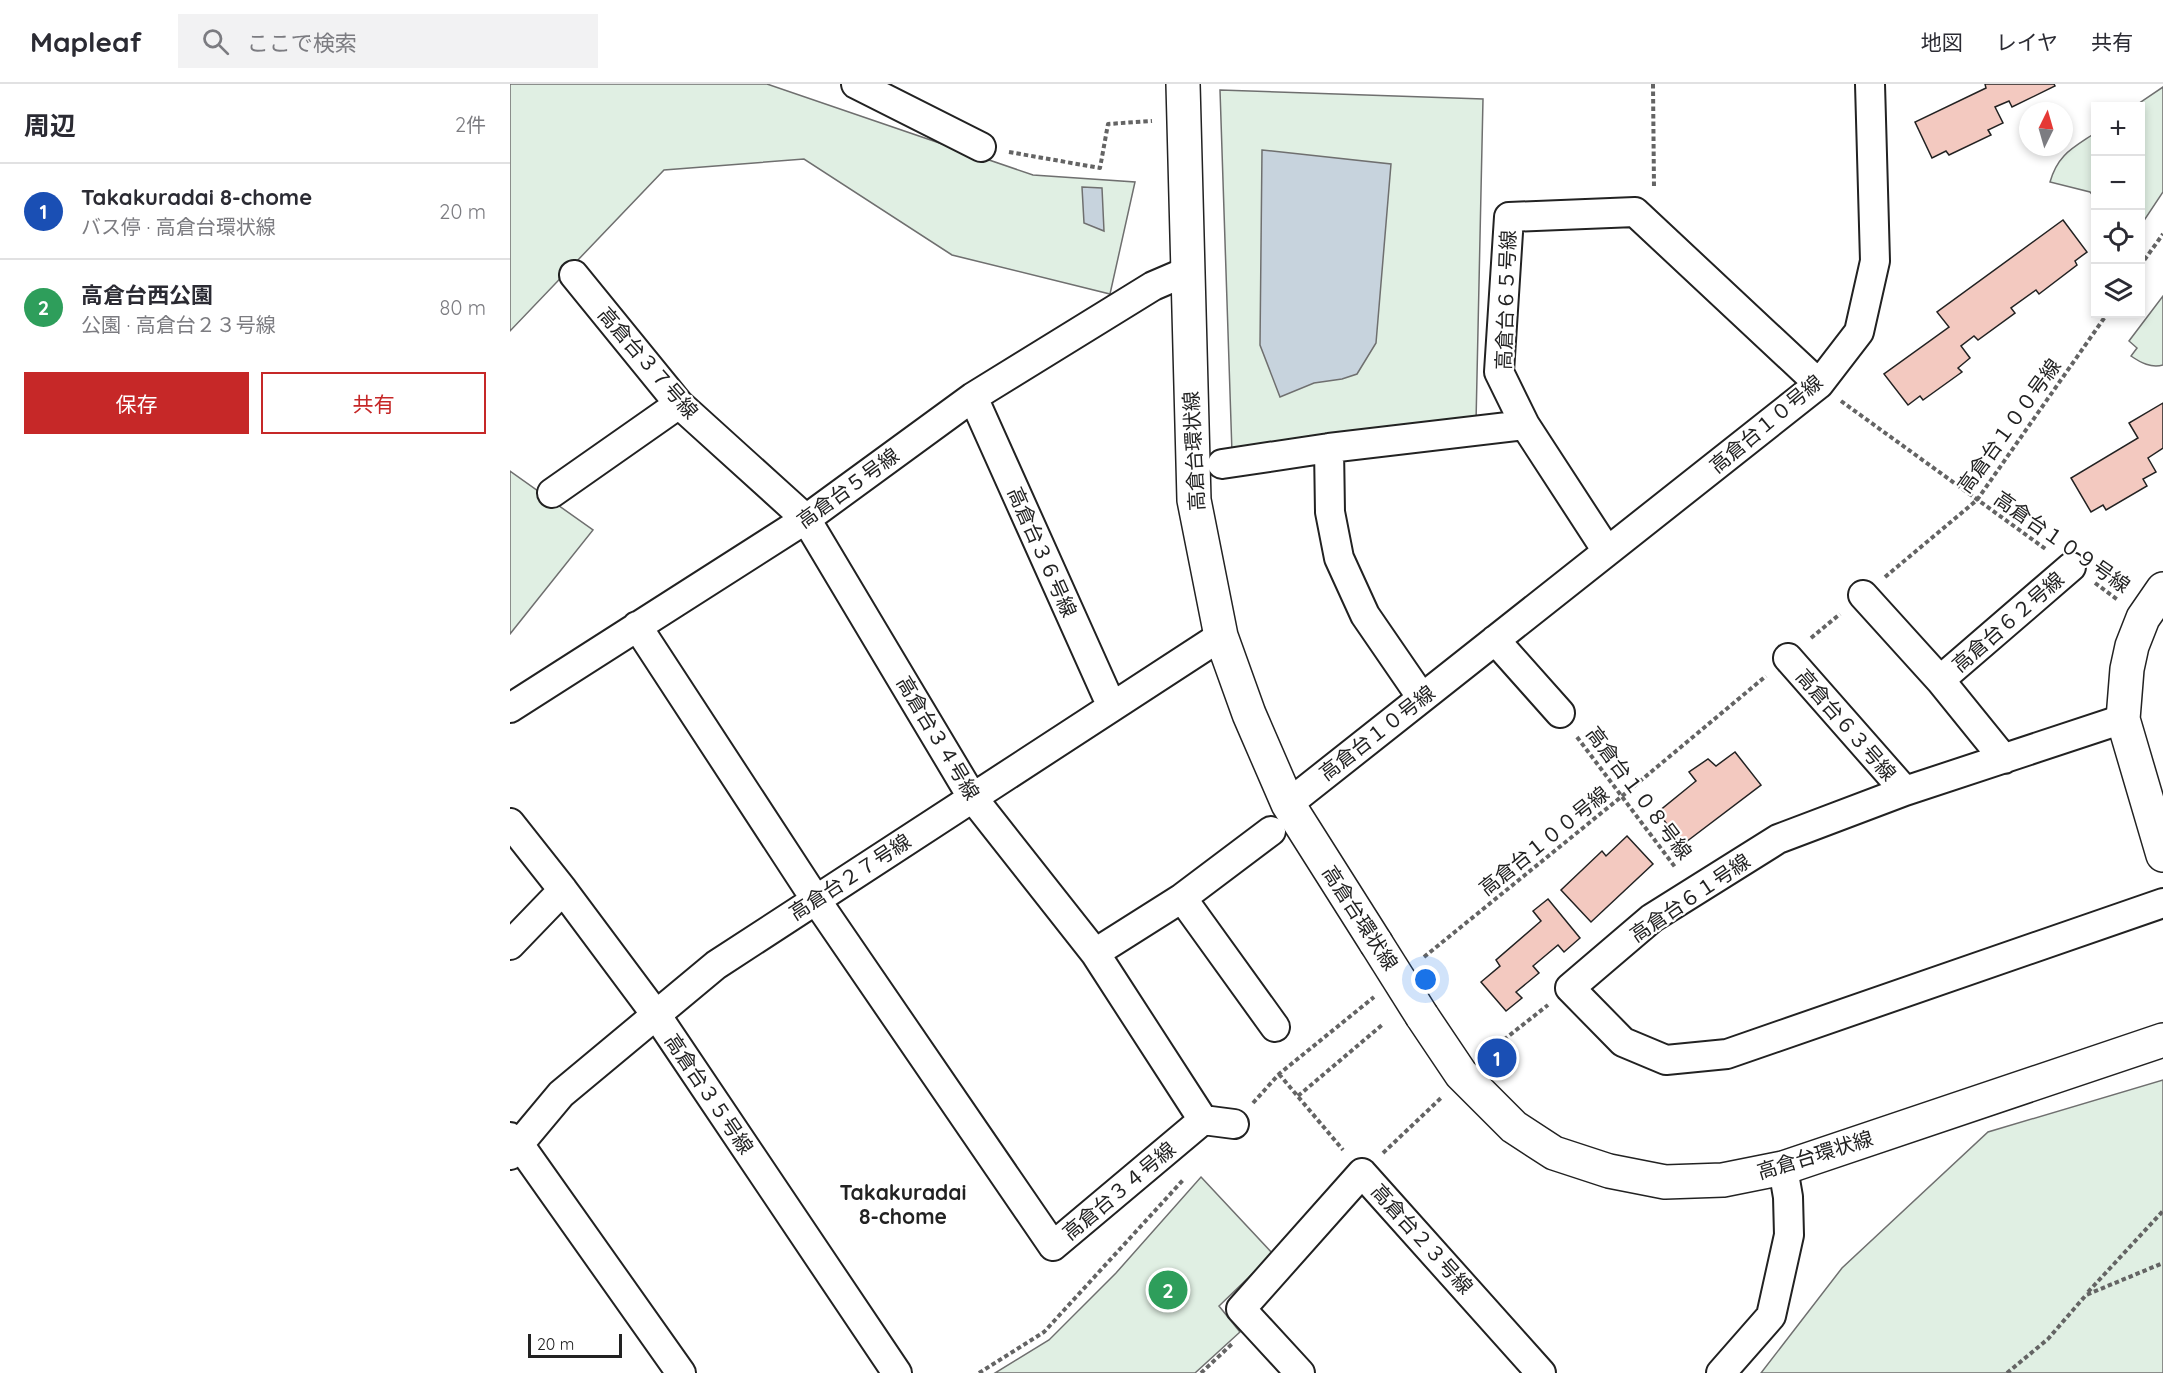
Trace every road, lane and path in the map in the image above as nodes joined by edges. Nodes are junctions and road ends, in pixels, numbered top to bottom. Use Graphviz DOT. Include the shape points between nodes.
graph roads {
  1 [pos="856,84"];
  2 [pos="1183,84"];
  3 [pos="1653,84"];
  4 [pos="1870,84"];
  5 [pos="1153,120"];
  6 [pos="981,147"];
  7 [pos="1654,231"];
  8 [pos="2163,234"];
  9 [pos="2141,264"];
  10 [pos="1188,271"];
  11 [pos="574,275"];
  12 [pos="2104,318"];
  13 [pos="1819,384"];
  14 [pos="973,397"];
  15 [pos="679,404"];
  16 [pos="1525,425"];
  17 [pos="1329,448"];
  18 [pos="1222,464"];
  19 [pos="552,493"];
  20 [pos="1977,500"];
  21 [pos="806,519"];
  22 [pos="1607,551"];
  23 [pos="2071,567"];
  24 [pos="2163,589"];
  25 [pos="1863,595"];
  26 [pos="2143,618"];
  27 [pos="637,626"];
  28 [pos="1221,636"];
  29 [pos="1496,640"];
  30 [pos="1788,658"];
  31 [pos="1940,681"];
  32 [pos="1422,698"];
  33 [pos="1112,707"];
  34 [pos="510,708"];
  35 [pos="1560,713"];
  36 [pos="2123,719"];
  37 [pos="2004,759"];
  38 [pos="1905,791"];
  39 [pos="972,797"];
  40 [pos="1621,797"];
  41 [pos="1279,818"];
  42 [pos="510,823"];
  43 [pos="2163,855"];
  44 [pos="563,890"];
  45 [pos="1694,892"];
  46 [pos="1182,898"];
  47 [pos="816,900"];
  48 [pos="2163,903"];
  49 [pos="510,945"];
  50 [pos="1095,953"];
  51 [pos="1418,962"];
  52 [pos="1570,988"];
  53 [pos="1381,992"];
  54 [pos="657,1016"];
  55 [pos="1382,1025"];
  56 [pos="1275,1027"];
  57 [pos="2163,1040"];
  58 [pos="1492,1049"];
  59 [pos="1279,1074"];
  60 [pos="1298,1096"];
  61 [pos="1442,1098"];
  62 [pos="1203,1120"];
  63 [pos="1234,1124"];
  64 [pos="513,1145"];
  65 [pos="1783,1168"];
  66 [pos="1362,1173"];
  67 [pos="1187,1176"];
  68 [pos="2163,1211"];
  69 [pos="2163,1263"];
  70 [pos="2086,1295"];
  71 [pos="1254,1323"];
  72 [pos="681,1373"];
  73 [pos="897,1373"];
  74 [pos="978,1373"];
  75 [pos="1201,1373"];
  76 [pos="1300,1373"];
  77 [pos="1541,1373"];
  78 [pos="1721,1373"];
  79 [pos="2007,1373"];
  1 -- 6 [label="street"];
  2 -- 10 [label="street, 高倉台環状線"];
  3 -- 7 [label="path"];
  4 -- 13 [label="street, 高倉台１０号線" via="1875,261 1859,332"];
  5 -- 6 [label="path" via="1108,124 1100,168"];
  7 -- 13 [label="street, 高倉台６５号線"];
  7 -- 16 [label="street, 高倉台６５号線" via="1635,212 1509,217 1499,372"];
  8 -- 9 [label="path"];
  10 -- 14 [label="street, 高倉台５号線" via="1153,286"];
  10 -- 28 [label="street, 高倉台環状線" via="1194,500"];
  11 -- 15 [label="street, 高倉台３７号線"];
  12 -- 20 [label="path, 高倉台１００号線"];
  13 -- 20 [label="path, 高倉台１０９号線"];
  13 -- 22 [label="street, 高倉台１０号線"];
  14 -- 21 [label="street, 高倉台５号線"];
  14 -- 33 [label="street, 高倉台３６号線"];
  15 -- 19 [label="street"];
  15 -- 21 [label="street, 高倉台３７号線"];
  16 -- 17 [label="street"];
  16 -- 22 [label="street, 高倉台６５号線"];
  17 -- 18 [label="street"];
  17 -- 32 [label="street" via="1330,512 1339,558 1365,615"];
  20 -- 23 [label="path, 高倉台１０９号線"];
  20 -- 25 [label="path, 高倉台１００号線"];
  21 -- 27 [label="street, 高倉台５号線"];
  21 -- 39 [label="street, 高倉台３４号線"];
  22 -- 29 [label="street, 高倉台１０号線"];
  23 -- 26 [label="path, 高倉台１０９号線"];
  23 -- 31 [label="street, 高倉台６２号線"];
  24 -- 26 [label="street"];
  25 -- 30 [label="path, 高倉台１００号線"];
  25 -- 31 [label="street"];
  26 -- 36 [label="street" via="2127,669"];
  27 -- 34 [label="street, 高倉台５号線"];
  27 -- 47 [label="street, 高倉台３４号線"];
  28 -- 33 [label="street, 高倉台２７号線"];
  28 -- 41 [label="street, 高倉台環状線"];
  29 -- 32 [label="street, 高倉台１０号線"];
  29 -- 35 [label="street"];
  30 -- 38 [label="street, 高倉台６３号線"];
  30 -- 40 [label="path, 高倉台１００号線"];
  31 -- 37 [label="street, 高倉台６２号線"];
  32 -- 41 [label="street, 高倉台１０号線"];
  33 -- 39 [label="street, 高倉台２７号線"];
  35 -- 40 [label="path, 高倉台１０８号線"];
  36 -- 37 [label="street, 高倉台６１号線"];
  36 -- 43 [label="street"];
  37 -- 38 [label="street, 高倉台６１号線"];
  38 -- 45 [label="street, 高倉台６１号線" via="1778,839"];
  39 -- 47 [label="street, 高倉台２７号線"];
  39 -- 50 [label="street, 高倉台３４号線"];
  40 -- 45 [label="path, 高倉台１０８号線"];
  40 -- 51 [label="path, 高倉台１００号線"];
  41 -- 46 [label="street, 高倉台１０号線"];
  41 -- 65 [label="street, 高倉台環状線, bridge" via="1376,943 1461,1074 1514,1126 1554,1153 1609,1171 1665,1182 1723,1180"];
  42 -- 44 [label="street, 高倉台３５号線"];
  44 -- 49 [label="street"];
  44 -- 54 [label="street, 高倉台３５号線"];
  45 -- 52 [label="street, 高倉台６１号線" via="1653,918"];
  46 -- 50 [label="street, 高倉台１０号線"];
  46 -- 56 [label="street"];
  47 -- 54 [label="street, 高倉台２７号線" via="716,965"];
  47 -- 62 [label="street, 高倉台３４号線" via="1053,1246"];
  48 -- 52 [label="street" via="1727,1054 1666,1060 1623,1042"];
  50 -- 62 [label="street, 高倉台３４号線"];
  52 -- 58 [label="path"];
  53 -- 59 [label="path"];
  54 -- 64 [label="street, 高倉台２７号線" via="561,1095"];
  54 -- 73 [label="street, 高倉台３５号線"];
  55 -- 60 [label="path"];
  57 -- 65 [label="street, 高倉台環状線"];
  59 -- 60 [label="path"];
  59 -- 63 [label="path"];
  60 -- 66 [label="path"];
  61 -- 66 [label="path"];
  62 -- 63 [label="street"];
  64 -- 72 [label="street"];
  65 -- 78 [label="street" via="1789,1235 1771,1316"];
  66 -- 71 [label="street, 高倉台２３号線" via="1241,1309"];
  66 -- 77 [label="street, 高倉台２３号線"];
  67 -- 74 [label="path" via="1044,1332"];
  68 -- 70 [label="path"];
  69 -- 70 [label="path"];
  70 -- 79 [label="path" via="2048,1339"];
  71 -- 75 [label="path"];
  71 -- 76 [label="street, 高倉台２３号線"];
}
